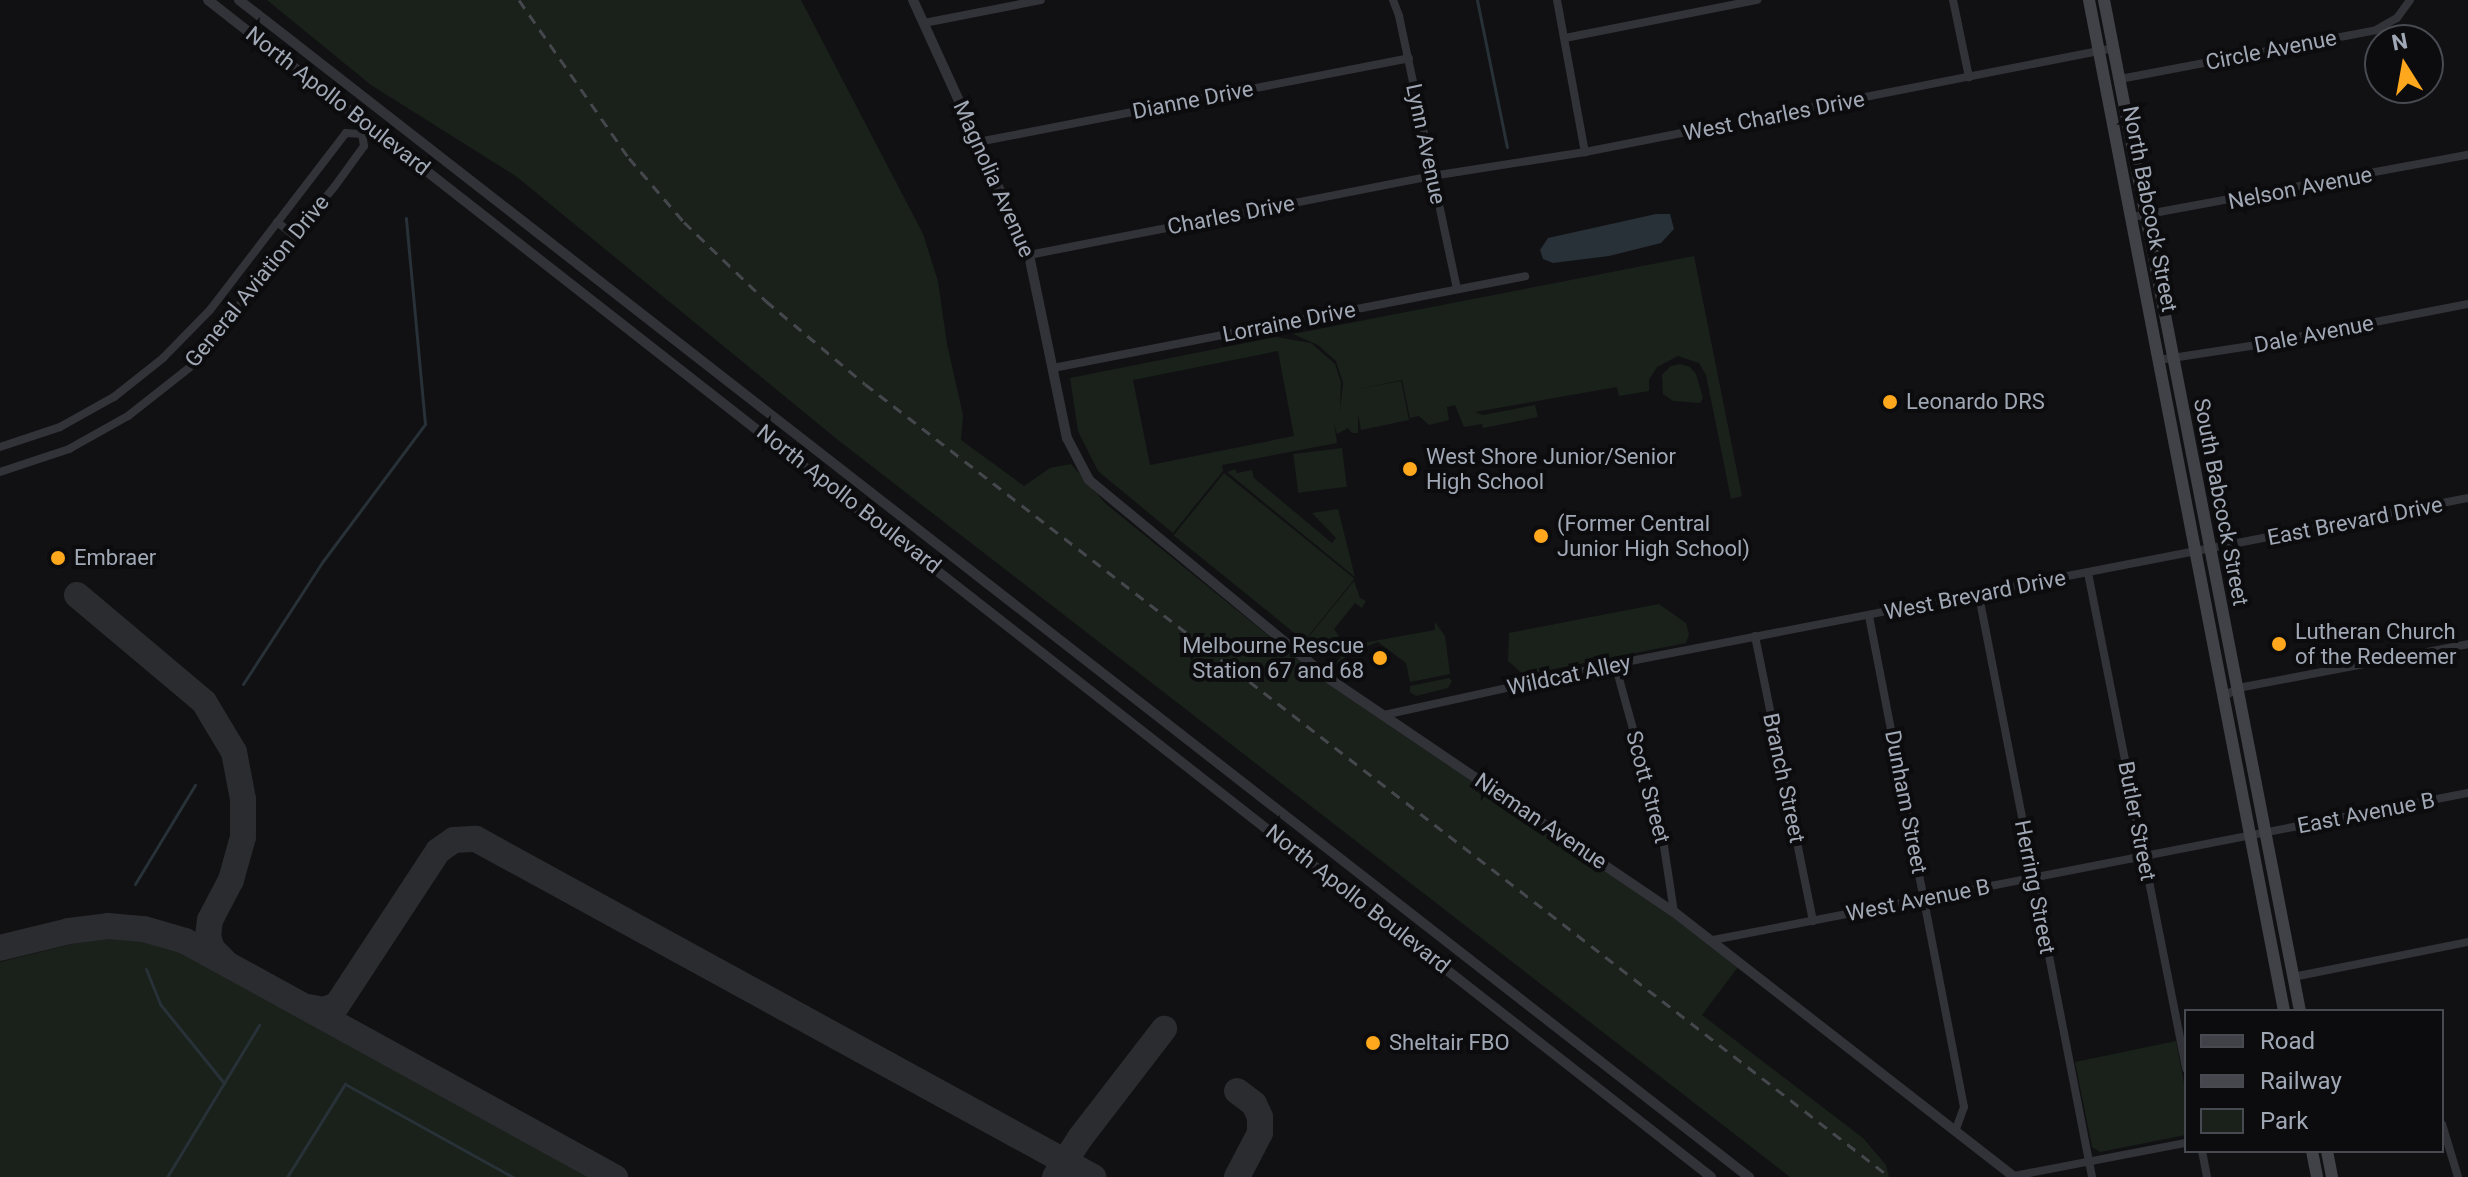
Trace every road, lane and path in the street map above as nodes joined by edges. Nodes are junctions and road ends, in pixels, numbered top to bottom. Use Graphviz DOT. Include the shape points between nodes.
graph roads {
  1 [pos="208,0"];
  2 [pos="239,0"];
  3 [pos="913,0"];
  4 [pos="1041,0"];
  5 [pos="1393,0"];
  6 [pos="1557,0"];
  7 [pos="1757,0"];
  8 [pos="1953,0"];
  9 [pos="2089,0"];
  10 [pos="2104,0"];
  11 [pos="2410,0"];
  12 [pos="924,23"];
  13 [pos="1565,38"];
  14 [pos="2114,48"];
  15 [pos="2099,51"];
  16 [pos="1409,58"];
  17 [pos="1969,77"];
  18 [pos="2120,79"];
  19 [pos="381,112"];
  20 [pos="370,125"];
  21 [pos="362,134"];
  22 [pos="978,142"];
  23 [pos="1585,152"];
  24 [pos="2468,155"];
  25 [pos="1432,176"];
  26 [pos="2147,215"];
  27 [pos="2132,217"];
  28 [pos="277,222"];
  29 [pos="295,236"];
  30 [pos="1029,255"];
  31 [pos="1525,276"];
  32 [pos="1457,289"];
  33 [pos="2468,304"];
  34 [pos="2174,358"];
  35 [pos="2159,360"];
  36 [pos="1053,368"];
  37 [pos="2169,427"];
  38 [pos="0,447"];
  39 [pos="1075,459"];
  40 [pos="0,472"];
  41 [pos="2468,498"];
  42 [pos="2209,549"];
  43 [pos="2195,552"];
  44 [pos="2088,573"];
  45 [pos="1979,596"];
  46 [pos="1869,616"];
  47 [pos="1755,636"];
  48 [pos="2468,644"];
  49 [pos="1615,664"];
  50 [pos="2238,688"];
  51 [pos="2223,697"];
  52 [pos="1384,715"];
  53 [pos="2468,793"];
  54 [pos="2264,833"];
  55 [pos="2250,836"];
  56 [pos="2144,858"];
  57 [pos="2032,879"];
  58 [pos="1925,899"];
  59 [pos="1674,912"];
  60 [pos="1813,921"];
  61 [pos="1713,940"];
  62 [pos="2468,942"];
  63 [pos="2293,977"];
  64 [pos="2284,1009"];
  65 [pos="2300,1009"];
  66 [pos="2184,1058"];
  67 [pos="1956,1129"];
  68 [pos="2444,1131"];
  69 [pos="2184,1143"];
  70 [pos="2202,1153"];
  71 [pos="2312,1153"];
  72 [pos="2327,1153"];
  73 [pos="2090,1161"];
  74 [pos="2015,1176"];
  75 [pos="1711,1177"];
  76 [pos="1749,1177"];
  77 [pos="2092,1177"];
  78 [pos="2207,1177"];
  79 [pos="2317,1177"];
  80 [pos="2332,1177"];
  81 [pos="2458,1177"];
  1 -- 20 [label="street, North Apollo Boulevard"];
  2 -- 19 [label="street, North Apollo Boulevard"];
  3 -- 12 [label="street, Magnolia Avenue"];
  4 -- 12 [label="street"];
  5 -- 16 [label="street, Lynn Avenue"];
  6 -- 13 [label="street"];
  7 -- 13 [label="street"];
  8 -- 17 [label="street"];
  9 -- 15 [label="main road, North Babcock Street"];
  10 -- 14 [label="main road, South Babcock Street"];
  11 -- 18 [label="street, Circle Avenue" via="2397,18 2376,30"];
  12 -- 22 [label="street, Magnolia Avenue"];
  13 -- 23 [label="street"];
  14 -- 15 [label="street, West Charles Drive"];
  14 -- 18 [label="main road, South Babcock Street"];
  15 -- 17 [label="street, West Charles Drive"];
  15 -- 27 [label="main road, North Babcock Street"];
  16 -- 22 [label="street, Dianne Drive"];
  16 -- 25 [label="street, Lynn Avenue"];
  17 -- 23 [label="street, West Charles Drive"];
  18 -- 26 [label="main road, South Babcock Street"];
  19 -- 20 [label="street, General Aviation Drive"];
  19 -- 76 [label="street, North Apollo Boulevard"];
  20 -- 21 [label="street, General Aviation Drive"];
  20 -- 75 [label="street, North Apollo Boulevard"];
  21 -- 28 [label="street, General Aviation Drive" via="346,133"];
  21 -- 29 [label="street, General Aviation Drive" via="364,146"];
  22 -- 30 [label="street, Magnolia Avenue"];
  23 -- 25 [label="street, West Charles Drive"];
  24 -- 26 [label="street, Nelson Avenue"];
  25 -- 30 [label="street, Charles Drive"];
  25 -- 32 [label="street, Lynn Avenue"];
  26 -- 27 [label="street, Nelson Avenue"];
  26 -- 34 [label="main road, South Babcock Street"];
  27 -- 35 [label="main road, North Babcock Street"];
  28 -- 29 [label="street"];
  28 -- 38 [label="street, General Aviation Drive" via="210,310 163,358 114,397 60,427"];
  29 -- 40 [label="street, General Aviation Drive" via="177,377 128,416 69,449"];
  30 -- 36 [label="street, Magnolia Avenue"];
  31 -- 32 [label="street, Lorraine Drive"];
  32 -- 36 [label="street, Lorraine Drive"];
  33 -- 34 [label="street, Dale Avenue"];
  34 -- 35 [label="street, Dale Avenue"];
  34 -- 42 [label="main road, South Babcock Street"];
  35 -- 37 [label="main road, North Babcock Street"];
  36 -- 39 [label="street, Magnolia Avenue"];
  37 -- 43 [label="main road, South Babcock Street"];
  39 -- 52 [label="street, Nieman Avenue" via="1109,499 1331,680"];
  41 -- 42 [label="street, East Brevard Drive"];
  42 -- 43 [label="street, East Brevard Drive"];
  42 -- 50 [label="main road, South Babcock Street"];
  43 -- 44 [label="street, West Brevard Drive"];
  43 -- 51 [label="main road, South Babcock Street"];
  44 -- 45 [label="street, West Brevard Drive"];
  44 -- 56 [label="street, Butler Street"];
  45 -- 46 [label="street, West Brevard Drive"];
  45 -- 57 [label="street, Herring Street"];
  46 -- 47 [label="street, West Brevard Drive"];
  46 -- 58 [label="street, Dunham Street"];
  47 -- 49 [label="street, Wildcat Alley"];
  47 -- 60 [label="street, Branch Street"];
  48 -- 50 [label="street"];
  49 -- 52 [label="street, Wildcat Alley"];
  49 -- 59 [label="street, Scott Street" via="1662,833"];
  50 -- 51 [label="street"];
  50 -- 54 [label="main road, South Babcock Street"];
  51 -- 55 [label="main road, South Babcock Street"];
  52 -- 59 [label="street, Nieman Avenue"];
  53 -- 54 [label="street, East Avenue B"];
  54 -- 55 [label="street, West Avenue B"];
  54 -- 63 [label="main road, South Babcock Street"];
  55 -- 56 [label="street, West Avenue B"];
  55 -- 64 [label="main road, South Babcock Street"];
  56 -- 57 [label="street, West Avenue B"];
  56 -- 66 [label="street, Butler Street"];
  57 -- 58 [label="street, West Avenue B"];
  57 -- 73 [label="street, Herring Street"];
  58 -- 60 [label="street, West Avenue B"];
  58 -- 67 [label="street, Dunham Street" via="1964,1107"];
  59 -- 61 [label="street, Nieman Avenue"];
  60 -- 61 [label="street, West Avenue B"];
  61 -- 67 [label="street, Nieman Avenue"];
  62 -- 63 [label="street"];
  63 -- 65 [label="main road, South Babcock Street"];
  67 -- 74 [label="street, Nieman Avenue"];
  68 -- 81 [label="street"];
  69 -- 73 [label="street"];
  70 -- 78 [label="street"];
  71 -- 79 [label="main road"];
  72 -- 80 [label="main road"];
  73 -- 74 [label="street"];
  73 -- 77 [label="street, Herring Street"];
}
